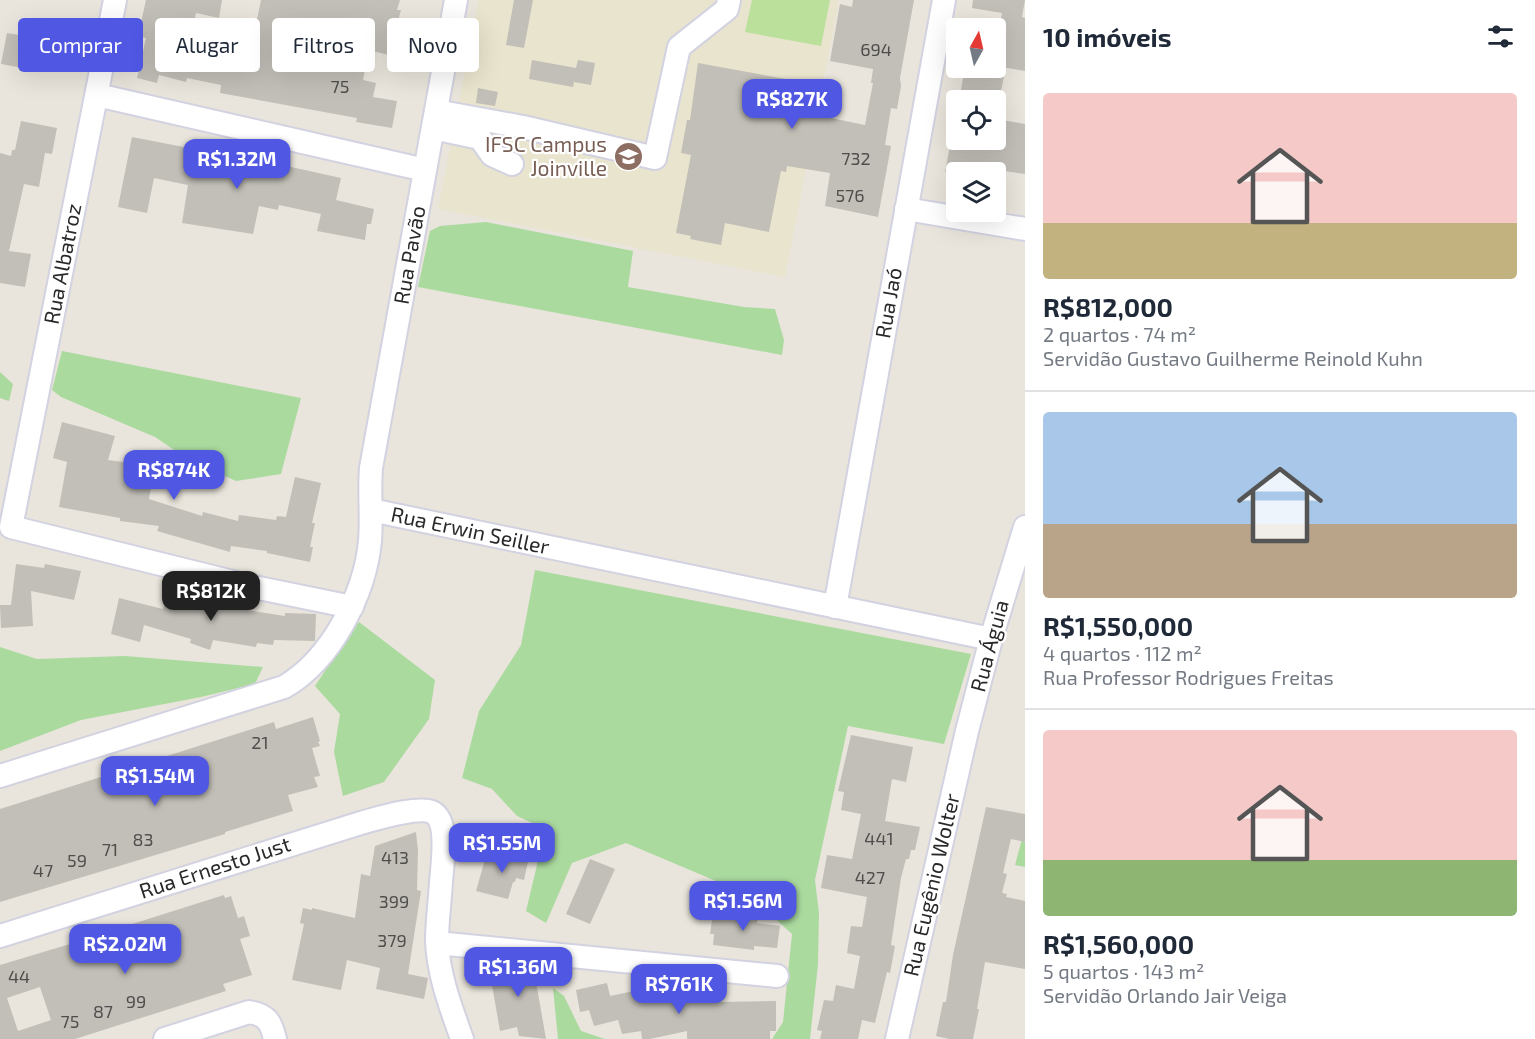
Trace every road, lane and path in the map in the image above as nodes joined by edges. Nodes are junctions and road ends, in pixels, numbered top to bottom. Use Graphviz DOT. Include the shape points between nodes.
graph roads {
  1 [pos="116,0"];
  2 [pos="456,0"];
  3 [pos="729,0"];
  4 [pos="944,0"];
  5 [pos="97,95"];
  6 [pos="434,119"];
  7 [pos="512,164"];
  8 [pos="425,170"];
  9 [pos="906,209"];
  10 [pos="1025,229"];
  11 [pos="371,510"];
  12 [pos="1025,527"];
  13 [pos="836,606"];
  14 [pos="352,607"];
  15 [pos="991,639"];
  16 [pos="967,730"];
  17 [pos="0,776"];
  18 [pos="0,936"];
  19 [pos="437,943"];
  20 [pos="777,976"];
  21 [pos="165,1039"];
  22 [pos="275,1039"];
  23 [pos="462,1039"];
  24 [pos="897,1039"];
  1 -- 5 [label="street, Rua Albatroz"];
  2 -- 6 [label="street, Rua Pavão"];
  3 -- 6 [label="street" via="728,9 680,47 655,158 523,127"];
  4 -- 9 [label="street, Rua Jaó"];
  5 -- 8 [label="street"];
  5 -- 14 [label="street, Rua Albatroz" via="11,527 249,586"];
  6 -- 7 [label="street" via="480,138 492,155"];
  6 -- 8 [label="street, Rua Pavão"];
  8 -- 11 [label="street, Rua Pavão" via="370,468"];
  9 -- 10 [label="street"];
  9 -- 13 [label="street, Rua Jaó"];
  11 -- 13 [label="street, Rua Erwin Seiller"];
  11 -- 14 [label="street, Rua Erwin Seiller" via="367,561"];
  12 -- 15 [label="street, Rua Águia"];
  13 -- 15 [label="street, Rua Erwin Seiller"];
  14 -- 17 [label="street, Rua Erwin Seiller" via="311,667 284,687"];
  15 -- 16 [label="street, Rua Águia"];
  16 -- 24 [label="street, Rua Eugênio Wolter"];
  18 -- 19 [label="street, Rua Ernesto Just" via="364,822 411,812 432,812 441,822 443,839"];
  19 -- 20 [label="street"];
  19 -- 23 [label="street"];
  21 -- 22 [label="street" via="249,1012 267,1019"];
}
